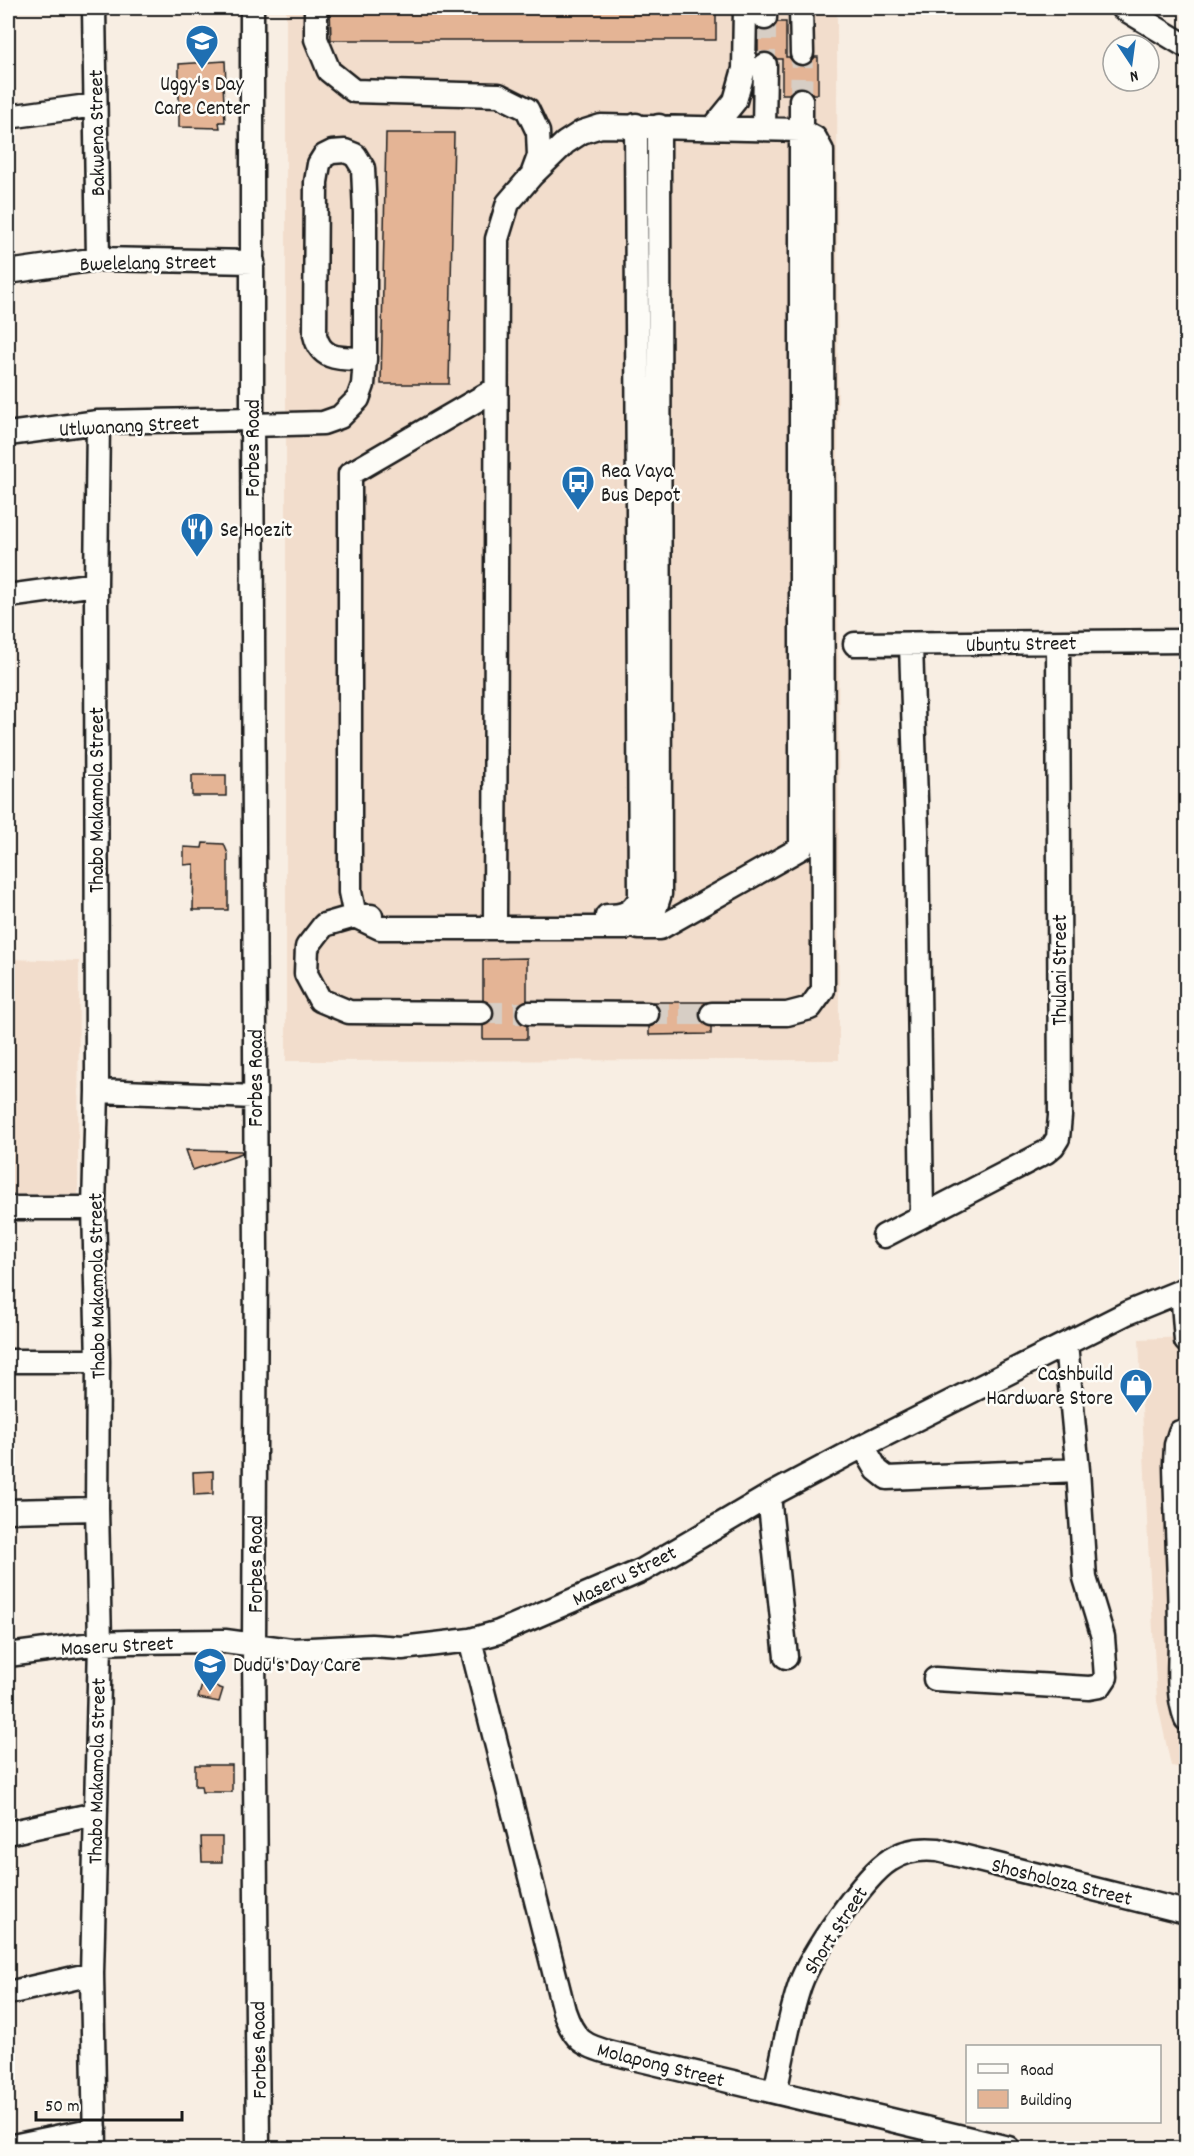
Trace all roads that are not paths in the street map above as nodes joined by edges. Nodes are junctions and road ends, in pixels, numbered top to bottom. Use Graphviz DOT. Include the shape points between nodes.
graph roads {
  1 [pos="94,8"];
  2 [pos="252,8"];
  3 [pos="316,8"];
  4 [pos="801,8"];
  5 [pos="1124,8"];
  6 [pos="758,11"];
  7 [pos="1186,46"];
  8 [pos="802,53"];
  9 [pos="765,65"];
  10 [pos="801,100"];
  11 [pos="94,105"];
  12 [pos="8,117"];
  13 [pos="647,126"];
  14 [pos="713,128"];
  15 [pos="764,129"];
  16 [pos="800,130"];
  17 [pos="532,175"];
  18 [pos="98,259"];
  19 [pos="253,262"];
  20 [pos="8,272"];
  21 [pos="365,359"];
  22 [pos="496,389"];
  23 [pos="252,422"];
  24 [pos="98,423"];
  25 [pos="8,434"];
  26 [pos="96,584"];
  27 [pos="8,596"];
  28 [pos="1186,641"];
  29 [pos="1058,643"];
  30 [pos="855,644"];
  31 [pos="911,645"];
  32 [pos="355,916"];
  33 [pos="494,922"];
  34 [pos="625,928"];
  35 [pos="481,1013"];
  36 [pos="529,1013"];
  37 [pos="647,1014"];
  38 [pos="712,1014"];
  39 [pos="97,1091"];
  40 [pos="255,1097"];
  41 [pos="8,1208"];
  42 [pos="94,1208"];
  43 [pos="922,1216"];
  44 [pos="884,1236"];
  45 [pos="1184,1290"];
  46 [pos="1186,1341"];
  47 [pos="1066,1344"];
  48 [pos="8,1361"];
  49 [pos="98,1361"];
  50 [pos="1184,1429"];
  51 [pos="863,1446"];
  52 [pos="1078,1470"];
  53 [pos="769,1496"];
  54 [pos="97,1509"];
  55 [pos="8,1511"];
  56 [pos="470,1640"];
  57 [pos="100,1643"];
  58 [pos="254,1646"];
  59 [pos="8,1655"];
  60 [pos="786,1657"];
  61 [pos="935,1679"];
  62 [pos="1186,1719"];
  63 [pos="95,1814"];
  64 [pos="8,1833"];
  65 [pos="938,1850"];
  66 [pos="1186,1912"];
  67 [pos="92,1974"];
  68 [pos="8,1993"];
  69 [pos="775,2092"];
  70 [pos="95,2139"];
  71 [pos="8,2147"];
  72 [pos="258,2148"];
  73 [pos="1008,2148"];
  1 -- 11 [label="street, Bakwena Street"];
  2 -- 19 [label="street, Forbes Road"];
  3 -- 17 [label="street" via="316,39 329,71 354,91 499,95 527,109 538,132 539,156"];
  4 -- 8 [label="street"];
  5 -- 7 [label="street"];
  6 -- 14 [label="street" via="735,101"];
  9 -- 15 [label="street"];
  10 -- 16 [label="street"];
  11 -- 12 [label="street"];
  11 -- 18 [label="street, Bakwena Street"];
  13 -- 14 [label="street"];
  13 -- 17 [label="street" via="602,126 582,132"];
  13 -- 33 [label="street" via="640,898 633,910 621,916"];
  13 -- 34 [label="street" via="660,894 652,919"];
  14 -- 15 [label="street"];
  15 -- 16 [label="street"];
  16 -- 34 [label="street" via="801,849 660,928"];
  16 -- 38 [label="street" via="815,138 822,151 823,990 810,1008 787,1014"];
  17 -- 22 [label="street" via="508,202 497,239"];
  18 -- 19 [label="street, Bwelelang Street"];
  18 -- 20 [label="street, Bwelelang Street"];
  19 -- 23 [label="street, Forbes Road"];
  21 -- 21 [label="street, Utlwanang Street" via="329,356 319,347 315,335 316,182 319,164 332,152 355,155 363,168"];
  21 -- 23 [label="street, Utlwanang Street" via="358,399 340,417 322,423"];
  22 -- 32 [label="street" via="350,474 350,892"];
  22 -- 33 [label="street"];
  23 -- 24 [label="street, Utlwanang Street"];
  23 -- 40 [label="street, Forbes Road"];
  24 -- 25 [label="street, Utlwanang Street"];
  24 -- 26 [label="street, Thabo Makamola Street"];
  26 -- 27 [label="street"];
  26 -- 39 [label="street, Thabo Makamola Street"];
  28 -- 29 [label="street, Ubuntu Street"];
  29 -- 31 [label="street, Ubuntu Street"];
  29 -- 43 [label="street, Thulani Street" via="1058,1138 1037,1158"];
  30 -- 31 [label="street, Ubuntu Street"];
  31 -- 43 [label="street"];
  32 -- 33 [label="street" via="380,928"];
  32 -- 35 [label="street" via="324,926 307,947 306,974 320,1000 349,1012"];
  33 -- 34 [label="street"];
  36 -- 37 [label="street"];
  39 -- 40 [label="street"];
  39 -- 42 [label="street, Thabo Makamola Street"];
  40 -- 58 [label="street, Forbes Road"];
  41 -- 42 [label="street"];
  42 -- 49 [label="street, Thabo Makamola Street"];
  43 -- 44 [label="street, Thulani Street"];
  45 -- 46 [label="street"];
  45 -- 47 [label="street, Maseru Street"];
  47 -- 51 [label="street, Maseru Street"];
  47 -- 52 [label="street"];
  48 -- 49 [label="street"];
  49 -- 54 [label="street, Thabo Makamola Street"];
  50 -- 62 [label="street" via="1176,1445 1175,1463 1178,1676"];
  51 -- 52 [label="street" via="887,1478"];
  51 -- 53 [label="street, Maseru Street"];
  52 -- 61 [label="street" via="1085,1578 1103,1636 1106,1677 1100,1686"];
  53 -- 56 [label="street, Maseru Street" via="643,1570 499,1632"];
  53 -- 60 [label="street"];
  54 -- 55 [label="street"];
  54 -- 57 [label="street, Thabo Makamola Street"];
  56 -- 58 [label="street, Maseru Street" via="402,1648 291,1650"];
  56 -- 69 [label="street, Molapong Street" via="561,2000 575,2036 598,2050"];
  57 -- 58 [label="street, Maseru Street" via="225,1641"];
  57 -- 59 [label="street, Maseru Street"];
  57 -- 63 [label="street, Thabo Makamola Street"];
  58 -- 72 [label="street, Forbes Road"];
  63 -- 64 [label="street"];
  63 -- 67 [label="street, Thabo Makamola Street"];
  65 -- 66 [label="street, Shosholoza Street"];
  65 -- 69 [label="street, Short Street" via="907,1851 880,1867 819,1947 800,1985"];
  67 -- 68 [label="street"];
  67 -- 70 [label="street, Thabo Makamola Street"];
  69 -- 73 [label="street, Molapong Street"];
  70 -- 71 [label="street"];
}
